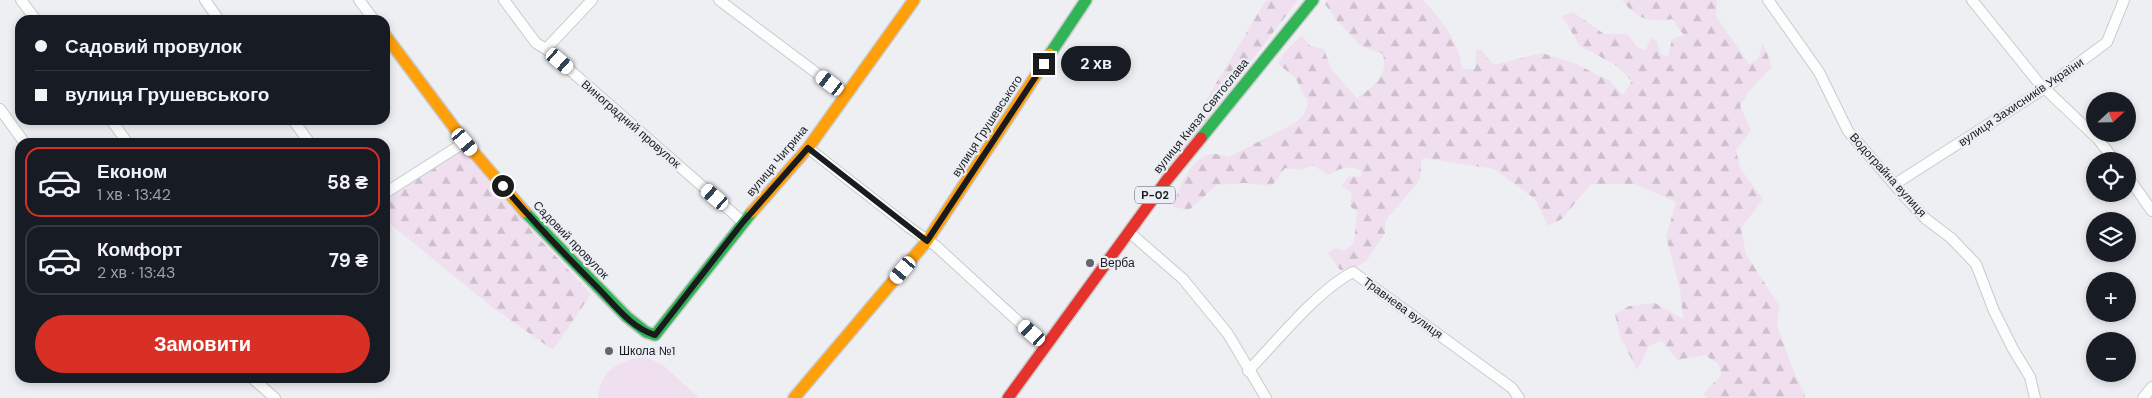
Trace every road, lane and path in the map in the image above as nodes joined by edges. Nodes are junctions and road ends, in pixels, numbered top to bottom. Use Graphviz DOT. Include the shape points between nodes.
graph roads {
  1 [pos="21,0"];
  2 [pos="205,0"];
  3 [pos="359,0"];
  4 [pos="504,0"];
  5 [pos="592,0"];
  6 [pos="719,0"];
  7 [pos="914,0"];
  8 [pos="1086,0"];
  9 [pos="1313,0"];
  10 [pos="1768,0"];
  11 [pos="1972,0"];
  12 [pos="2124,0"];
  13 [pos="32,15"];
  14 [pos="216,15"];
  15 [pos="370,15"];
  16 [pos="390,42"];
  17 [pos="546,49"];
  18 [pos="2045,88"];
  19 [pos="846,95"];
  20 [pos="0,109"];
  21 [pos="114,125"];
  22 [pos="297,125"];
  23 [pos="21,138"];
  24 [pos="124,138"];
  25 [pos="306,138"];
  26 [pos="465,142"];
  27 [pos="808,148"];
  28 [pos="2108,152"];
  29 [pos="1895,184"];
  30 [pos="2136,188"];
  31 [pos="390,191"];
  32 [pos="2152,211"];
  33 [pos="743,222"];
  34 [pos="1128,232"];
  35 [pos="927,241"];
  36 [pos="655,335"];
  37 [pos="1045,346"];
  38 [pos="1248,371"];
  39 [pos="258,383"];
  40 [pos="2152,387"];
  41 [pos="275,398"];
  42 [pos="794,398"];
  43 [pos="1008,398"];
  44 [pos="1266,398"];
  45 [pos="1519,398"];
  46 [pos="2035,398"];
  47 [pos="2143,398"];
  1 -- 13 [label="street"];
  2 -- 14 [label="street"];
  3 -- 15 [label="street"];
  4 -- 17 [label="street, Виноградний провулок" via="536,43"];
  5 -- 17 [label="street"];
  6 -- 19 [label="street"];
  7 -- 19 [label="street, вулиця Чигрина"];
  8 -- 35 [label="street, вулиця Грушевського"];
  9 -- 34 [label="street, вулиця Князя Святослава / Р-02"];
  10 -- 29 [label="street, Водограйна вулиця" via="1819,72 1848,131"];
  11 -- 18 [label="street"];
  12 -- 18 [label="street, вулиця Захисників України" via="2107,42"];
  16 -- 26 [label="street, Садовий провулок"];
  17 -- 33 [label="street, Виноградний провулок"];
  18 -- 28 [label="street"];
  18 -- 29 [label="street, вулиця Захисників України"];
  19 -- 27 [label="street, вулиця Чигрина"];
  20 -- 23 [label="street"];
  21 -- 24 [label="street"];
  22 -- 25 [label="street"];
  26 -- 31 [label="street"];
  26 -- 36 [label="street, Садовий провулок" via="528,215 627,317"];
  27 -- 33 [label="street, вулиця Чигрина"];
  27 -- 35 [label="street"];
  29 -- 46 [label="street, Водограйна вулиця" via="1926,219 1951,238 1976,264 1994,312 2030,377"];
  30 -- 32 [label="street"];
  33 -- 36 [label="street, вулиця Чигрина"];
  34 -- 37 [label="street, вулиця Князя Святослава / Р-02"];
  34 -- 38 [label="street" via="1183,279 1228,334"];
  35 -- 37 [label="street"];
  35 -- 42 [label="street, вулиця Грушевського"];
  37 -- 43 [label="street, вулиця Князя Святослава / Р-02"];
  38 -- 44 [label="street"];
  38 -- 45 [label="street, Травнева вулиця" via="1319,298 1340,279 1354,272 1512,388"];
  39 -- 41 [label="street"];
  40 -- 47 [label="street"];
}
